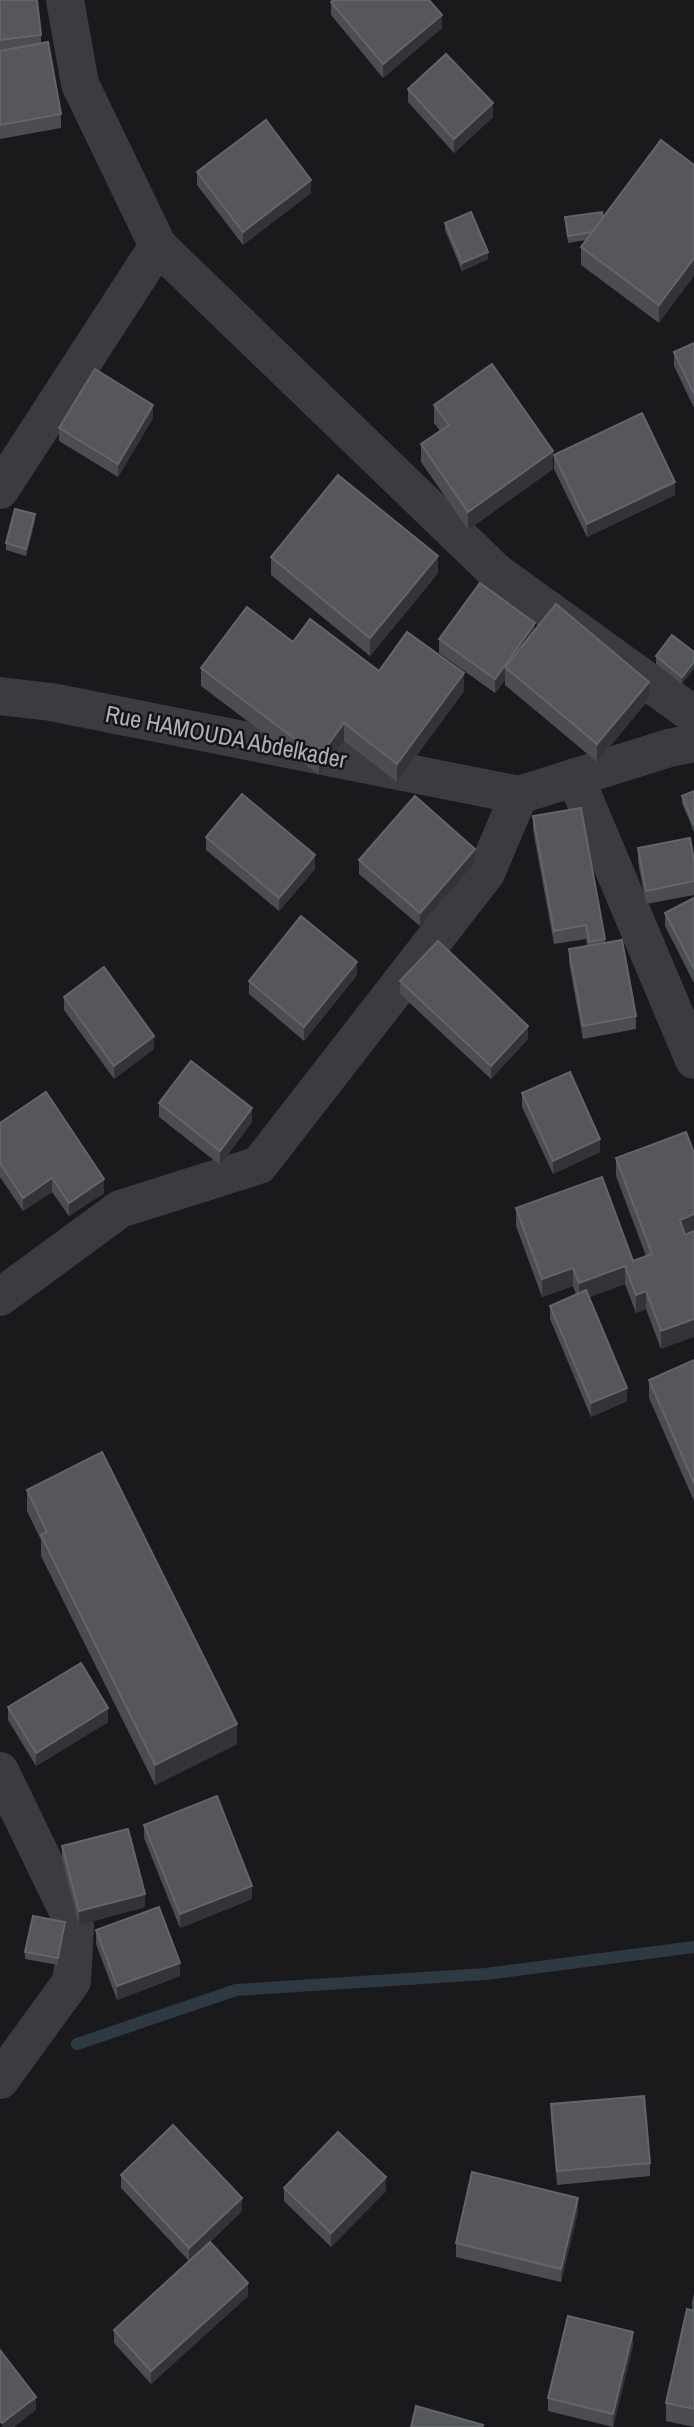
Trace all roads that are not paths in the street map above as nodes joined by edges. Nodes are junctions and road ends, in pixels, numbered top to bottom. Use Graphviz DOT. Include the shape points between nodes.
graph roads {
  1 [pos="65,0"];
  2 [pos="158,246"];
  3 [pos="0,490"];
  4 [pos="0,696"];
  5 [pos="694,715"];
  6 [pos="694,743"];
  7 [pos="575,777"];
  8 [pos="519,795"];
  9 [pos="694,1060"];
  10 [pos="0,1297"];
  11 [pos="0,1771"];
  12 [pos="0,2080"];
  1 -- 2 [label="street" via="80,84"];
  2 -- 3 [label="street"];
  2 -- 5 [label="street" via="496,572"];
  4 -- 8 [label="street, Rue HAMOUDA Abdelkader" via="51,702"];
  6 -- 7 [label="street, Rue HAMOUDA Abdelkader"];
  7 -- 8 [label="street, Rue HAMOUDA Abdelkader"];
  7 -- 9 [label="street"];
  8 -- 10 [label="street" via="486,873 259,1165 120,1209"];
  11 -- 12 [label="street" via="75,1926 72,1981"];
}
